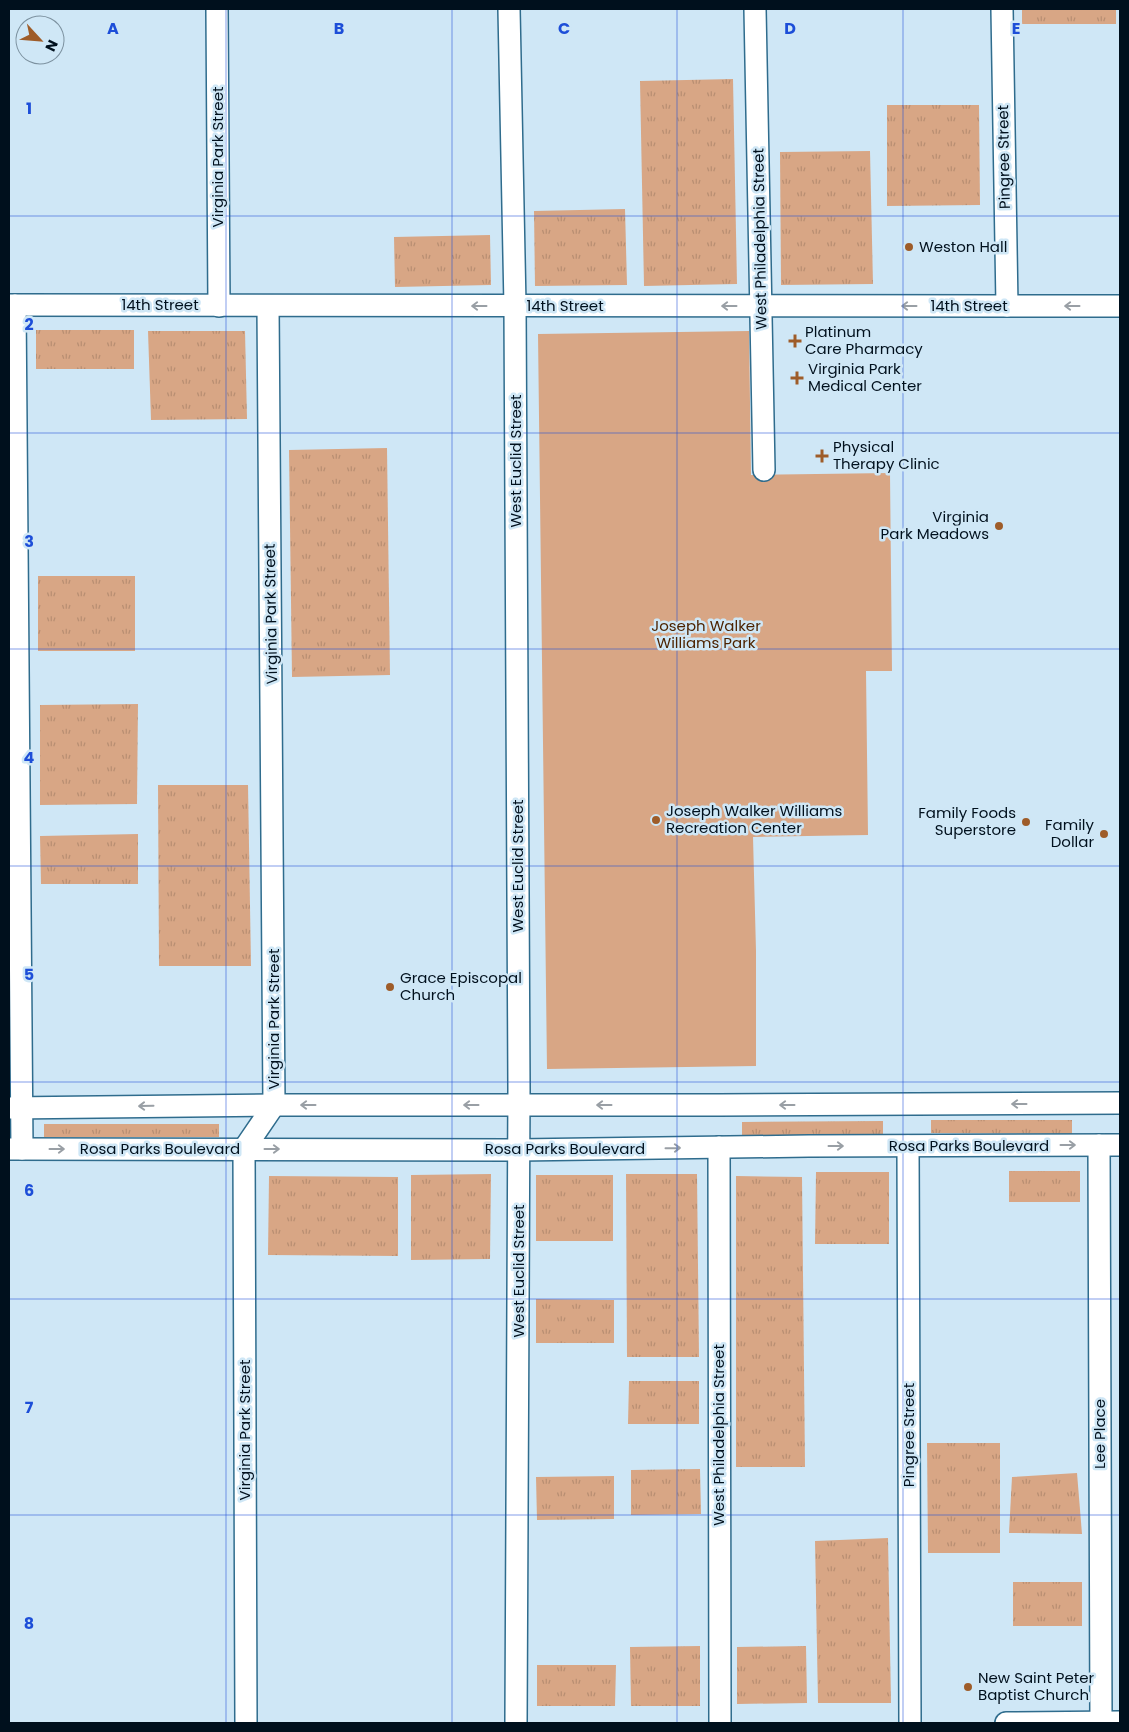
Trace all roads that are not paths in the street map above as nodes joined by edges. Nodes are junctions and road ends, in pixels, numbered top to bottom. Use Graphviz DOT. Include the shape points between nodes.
graph roads {
  1 [pos="217,9"];
  2 [pos="509,9"];
  3 [pos="756,9"];
  4 [pos="1002,9"];
  5 [pos="12,305"];
  6 [pos="219,306"];
  7 [pos="268,306"];
  8 [pos="515,306"];
  9 [pos="761,306"];
  10 [pos="1007,306"];
  11 [pos="1120,306"];
  12 [pos="764,470"];
  13 [pos="1120,1103"];
  14 [pos="274,1105"];
  15 [pos="520,1105"];
  16 [pos="16,1108"];
  17 [pos="1110,1145"];
  18 [pos="908,1146"];
  19 [pos="719,1147"];
  20 [pos="15,1149"];
  21 [pos="244,1149"];
  22 [pos="519,1150"];
  23 [pos="246,1723"];
  24 [pos="516,1723"];
  25 [pos="720,1723"];
  26 [pos="910,1723"];
  27 [pos="1006,1723"];
  28 [pos="1108,1723"];
  1 -- 6 [label="street, Virginia Park Street"];
  2 -- 8 [label="street, West Euclid Street"];
  3 -- 9 [label="street, West Philadelphia Street"];
  4 -- 10 [label="street, Pingree Street"];
  5 -- 6 [label="street, 14th Street"];
  5 -- 16 [label="street"];
  6 -- 7 [label="street, 14th Street"];
  8 -- 7 [label="street, 14th Street, one-way"];
  7 -- 14 [label="street, Virginia Park Street"];
  9 -- 8 [label="street, 14th Street, one-way"];
  8 -- 15 [label="street, West Euclid Street"];
  10 -- 9 [label="street, 14th Street, one-way"];
  9 -- 12 [label="street, West Philadelphia Street"];
  11 -- 10 [label="street, 14th Street, one-way"];
  13 -- 15 [label="street, one-way"];
  15 -- 14 [label="street, one-way"];
  14 -- 16 [label="street, one-way"];
  14 -- 21 [label="street, Virginia Park Street"];
  15 -- 22 [label="street, West Euclid Street"];
  16 -- 20 [label="street"];
  18 -- 17 [label="street, Rosa Parks Boulevard, one-way"];
  17 -- 28 [label="street, Lee Place"];
  19 -- 18 [label="street, Rosa Parks Boulevard, one-way"];
  18 -- 26 [label="street, Pingree Street"];
  22 -- 19 [label="street, Rosa Parks Boulevard, one-way"];
  19 -- 25 [label="street, West Philadelphia Street"];
  20 -- 21 [label="street, Rosa Parks Boulevard, one-way"];
  21 -- 22 [label="street, Rosa Parks Boulevard, one-way"];
  21 -- 23 [label="street, Virginia Park Street"];
  22 -- 24 [label="street, West Euclid Street"];
  27 -- 28 [label="street"];
}
